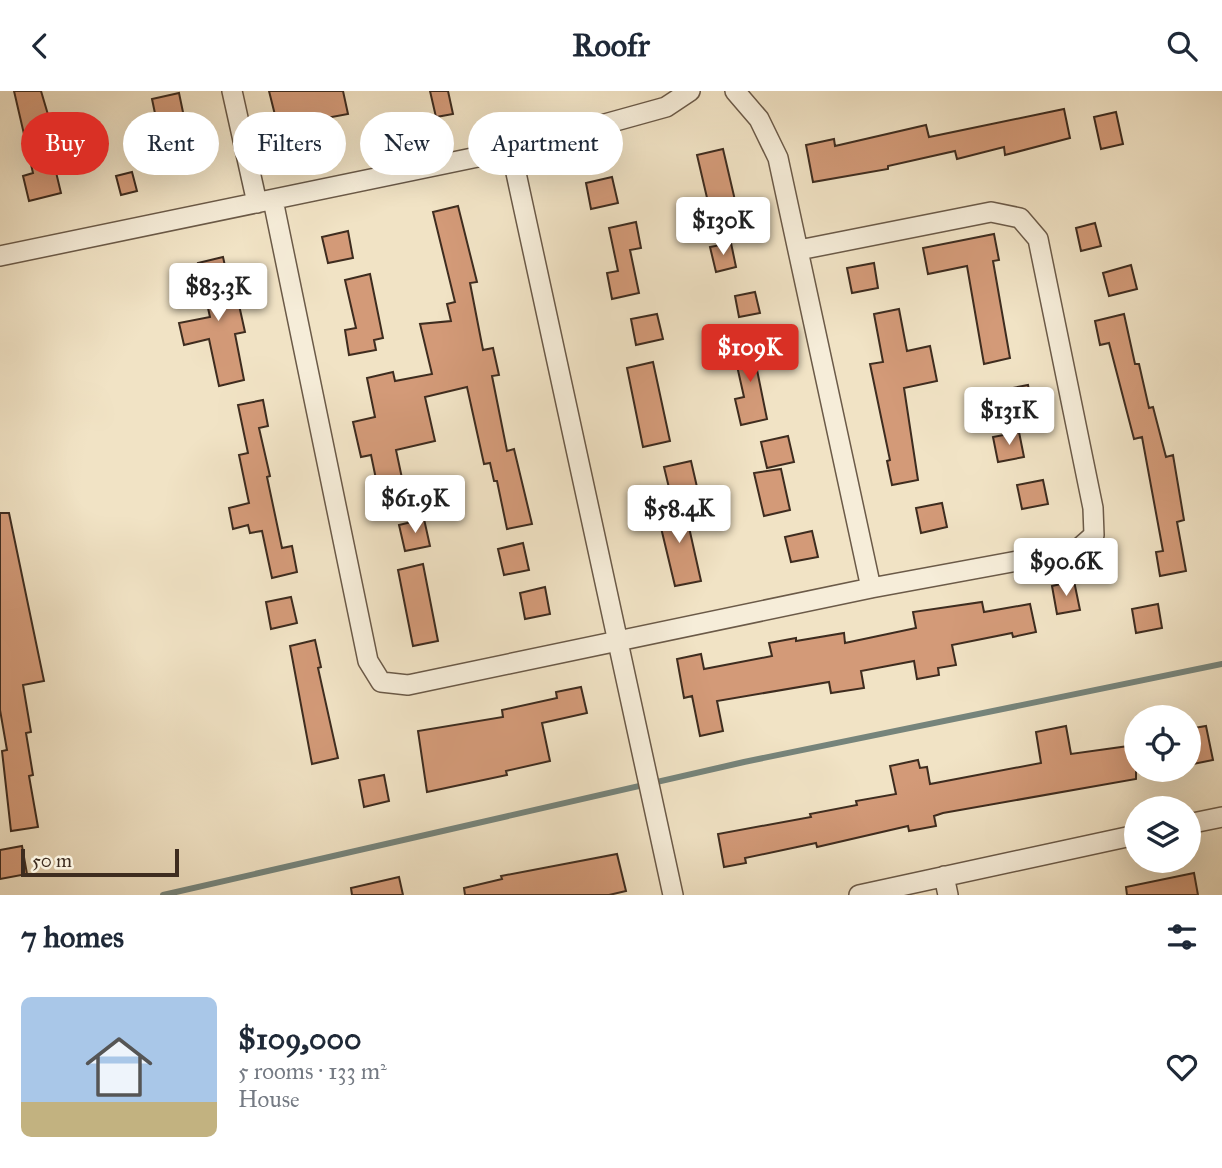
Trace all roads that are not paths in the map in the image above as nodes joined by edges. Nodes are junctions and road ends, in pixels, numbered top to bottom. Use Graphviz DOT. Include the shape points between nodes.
graph roads {
  1 [pos="232,91"];
  2 [pos="690,91"];
  3 [pos="735,91"];
  4 [pos="623,119"];
  5 [pos="468,159"];
  6 [pos="516,175"];
  7 [pos="265,202"];
  8 [pos="799,250"];
  9 [pos="1,252"];
  10 [pos="870,588"];
  11 [pos="617,641"];
  12 [pos="1222,817"];
  13 [pos="1201,821"];
  14 [pos="1124,838"];
  15 [pos="946,885"];
  16 [pos="673,895"];
  17 [pos="859,895"];
  1 -- 7 [label="street"];
  2 -- 4 [label="street" via="666,107"];
  3 -- 8 [label="street" via="759,119 778,158"];
  5 -- 7 [label="street"];
  6 -- 11 [label="street"];
  7 -- 9 [label="street"];
  7 -- 11 [label="street" via="368,661 382,682 408,685"];
  8 -- 10 [label="street"];
  8 -- 10 [label="street" via="991,212 1020,218 1038,239 1093,508 1094,535 1077,550"];
  10 -- 11 [label="street"];
  11 -- 16 [label="street"];
  12 -- 13 [label="street"];
  14 -- 15 [label="street"];
  15 -- 17 [label="street"];
}
